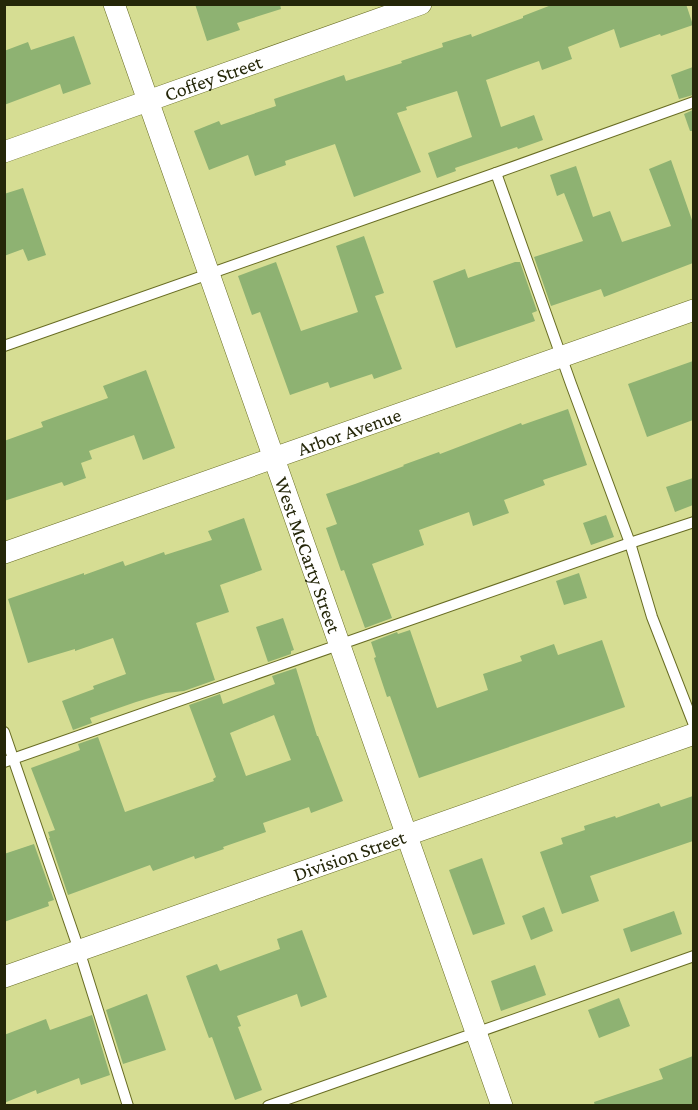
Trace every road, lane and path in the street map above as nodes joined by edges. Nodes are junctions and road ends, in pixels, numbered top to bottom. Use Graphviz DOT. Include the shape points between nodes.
graph roads {
  1 [pos="114,4"];
  2 [pos="421,4"];
  3 [pos="148,101"];
  4 [pos="693,102"];
  5 [pos="4,152"];
  6 [pos="496,173"];
  7 [pos="209,273"];
  8 [pos="693,310"];
  9 [pos="4,346"];
  10 [pos="561,356"];
  11 [pos="274,458"];
  12 [pos="693,522"];
  13 [pos="630,543"];
  14 [pos="4,553"];
  15 [pos="340,645"];
  16 [pos="693,724"];
  17 [pos="4,732"];
  18 [pos="693,734"];
  19 [pos="9,761"];
  20 [pos="406,835"];
  21 [pos="79,950"];
  22 [pos="693,956"];
  23 [pos="4,977"];
  24 [pos="476,1033"];
  25 [pos="128,1106"];
  26 [pos="268,1106"];
  27 [pos="502,1106"];
  1 -- 3 [label="street, West McCarty Street"];
  2 -- 3 [label="street, Coffey Street"];
  3 -- 5 [label="street, Coffey Street"];
  3 -- 7 [label="street, West McCarty Street"];
  4 -- 6 [label="lane"];
  6 -- 7 [label="lane"];
  6 -- 10 [label="lane"];
  7 -- 9 [label="lane"];
  7 -- 11 [label="street, West McCarty Street"];
  8 -- 10 [label="street, Arbor Avenue"];
  10 -- 11 [label="street, Arbor Avenue"];
  10 -- 13 [label="lane"];
  11 -- 14 [label="street, Arbor Avenue"];
  11 -- 15 [label="street, West McCarty Street"];
  12 -- 13 [label="lane"];
  13 -- 15 [label="lane"];
  13 -- 16 [label="lane" via="652,617"];
  15 -- 19 [label="lane"];
  15 -- 20 [label="street, West McCarty Street"];
  17 -- 19 [label="lane"];
  18 -- 20 [label="street, Division Street"];
  19 -- 21 [label="lane"];
  20 -- 21 [label="street, Division Street"];
  20 -- 24 [label="street, West McCarty Street"];
  21 -- 23 [label="street, Division Street"];
  21 -- 25 [label="lane"];
  22 -- 24 [label="lane"];
  24 -- 26 [label="lane"];
  24 -- 27 [label="street, West McCarty Street"];
}
